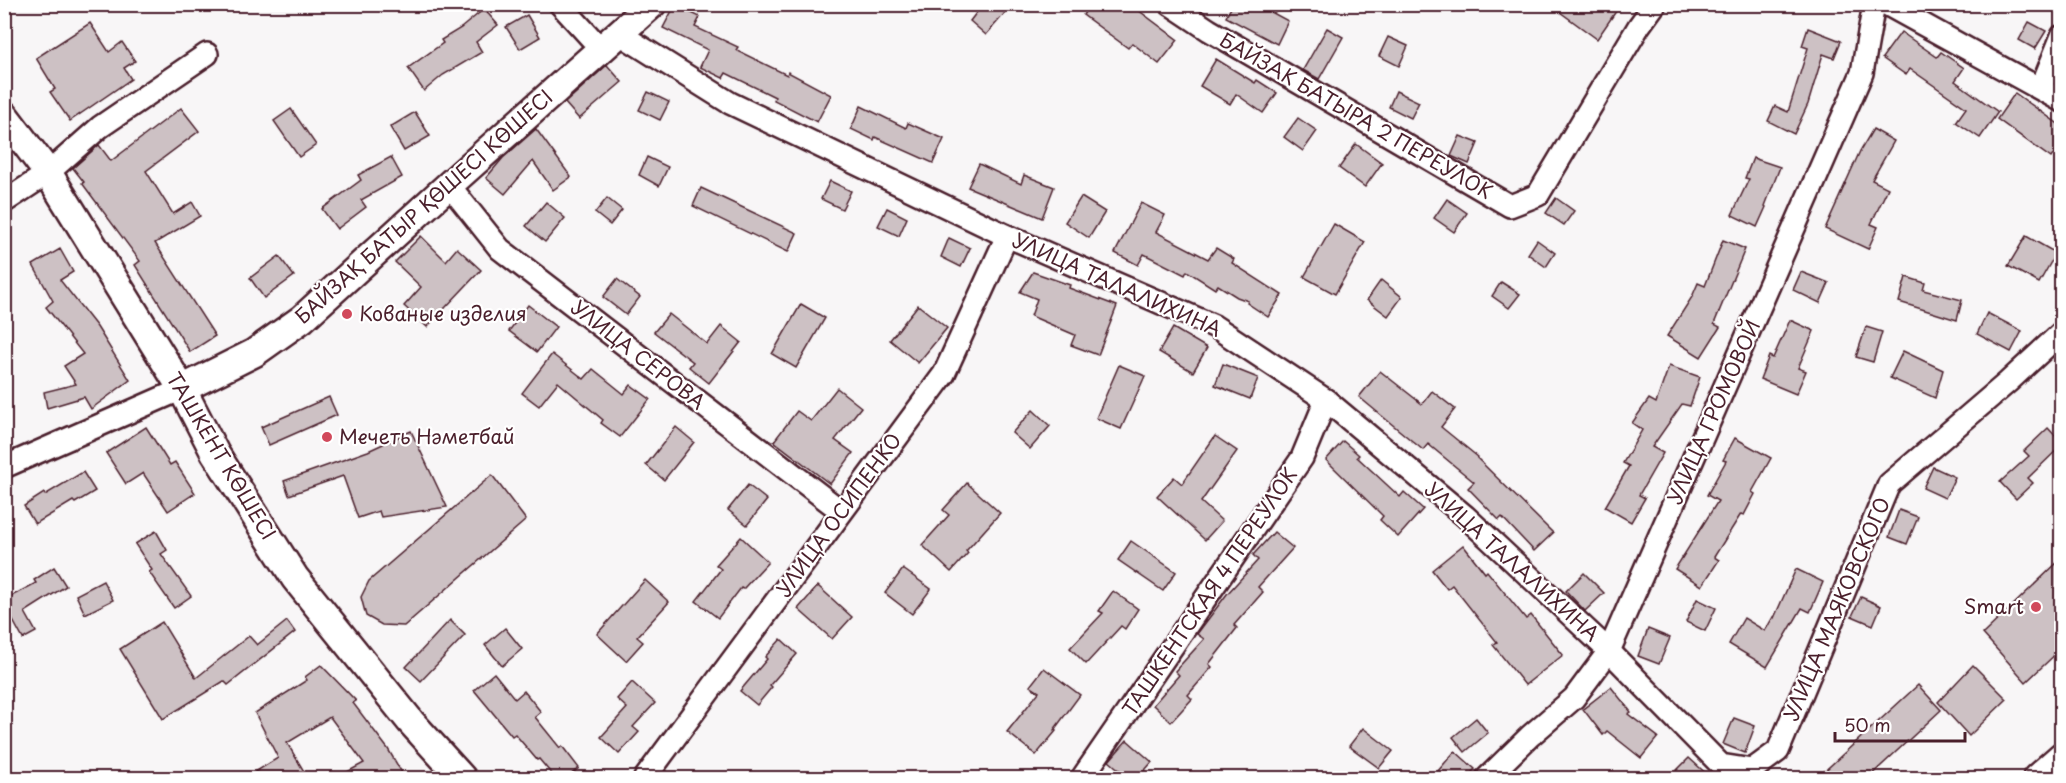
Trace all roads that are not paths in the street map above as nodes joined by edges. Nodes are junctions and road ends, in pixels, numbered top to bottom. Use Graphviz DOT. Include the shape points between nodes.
graph roads {
  1 [pos="560,4"];
  2 [pos="652,4"];
  3 [pos="1170,4"];
  4 [pos="1655,4"];
  5 [pos="1874,4"];
  6 [pos="1886,4"];
  7 [pos="2061,36"];
  8 [pos="610,42"];
  9 [pos="207,54"];
  10 [pos="2041,88"];
  11 [pos="2061,101"];
  12 [pos="4,115"];
  13 [pos="48,173"];
  14 [pos="449,185"];
  15 [pos="4,202"];
  16 [pos="1007,236"];
  17 [pos="2061,332"];
  18 [pos="182,389"];
  19 [pos="1326,400"];
  20 [pos="4,467"];
  21 [pos="841,511"];
  22 [pos="1609,651"];
  23 [pos="2061,756"];
  24 [pos="1752,770"];
  25 [pos="462,778"];
  26 [pos="645,778"];
  27 [pos="1082,778"];
  28 [pos="1487,778"];
  29 [pos="2037,778"];
  1 -- 8 [label="street, УЛИЦА ТАЛАЛИХИНА"];
  2 -- 8 [label="main road, БАЙЗАҚ БАТЫР ҚӨШЕСІ КӨШЕСІ"];
  3 -- 4 [label="street, БАЙЗАК БАТЫРА 2 ПЕРЕУЛОК" via="1510,206 1538,195"];
  5 -- 22 [label="street, УЛИЦА ГРОМОВОЙ" via="1862,73"];
  6 -- 10 [label="street"];
  7 -- 10 [label="street"];
  8 -- 14 [label="main road, БАЙЗАҚ БАТЫР ҚӨШЕСІ КӨШЕСІ"];
  8 -- 16 [label="street, УЛИЦА ТАЛАЛИХИНА"];
  9 -- 13 [label="street" via="100,127"];
  10 -- 11 [label="street"];
  12 -- 13 [label="main road, ТАШКЕНТ КӨШЕСІ"];
  13 -- 15 [label="street"];
  13 -- 18 [label="main road, ТАШКЕНТ КӨШЕСІ"];
  14 -- 18 [label="main road, БАЙЗАҚ БАТЫР ҚӨШЕСІ КӨШЕСІ" via="302,320 254,353"];
  14 -- 21 [label="street, УЛИЦА СЕРОВА" via="500,249"];
  16 -- 19 [label="street, УЛИЦА ТАЛАЛИХИНА" via="1214,326"];
  16 -- 21 [label="street, УЛИЦА ОСИПЕНКО" via="944,374"];
  17 -- 24 [label="street, УЛИЦА МАЯКОВСКОГО" via="1889,484 1778,751"];
  18 -- 20 [label="street"];
  18 -- 25 [label="main road, ТАШКЕНТ КӨШЕСІ" via="215,453 295,578 411,722"];
  19 -- 22 [label="street, УЛИЦА ТАЛАЛИХИНА" via="1465,516"];
  19 -- 27 [label="street, ТАШКЕНТСКАЯ 4 ПЕРЕУЛОК" via="1302,458"];
  21 -- 26 [label="street, УЛИЦА ОСИПЕНКО"];
  22 -- 24 [label="street, УЛИЦА ТАЛАЛИХИНА" via="1721,765"];
  22 -- 28 [label="street, УЛИЦА ГРОМОВОЙ" via="1574,698"];
  23 -- 29 [label="main road"];
}
